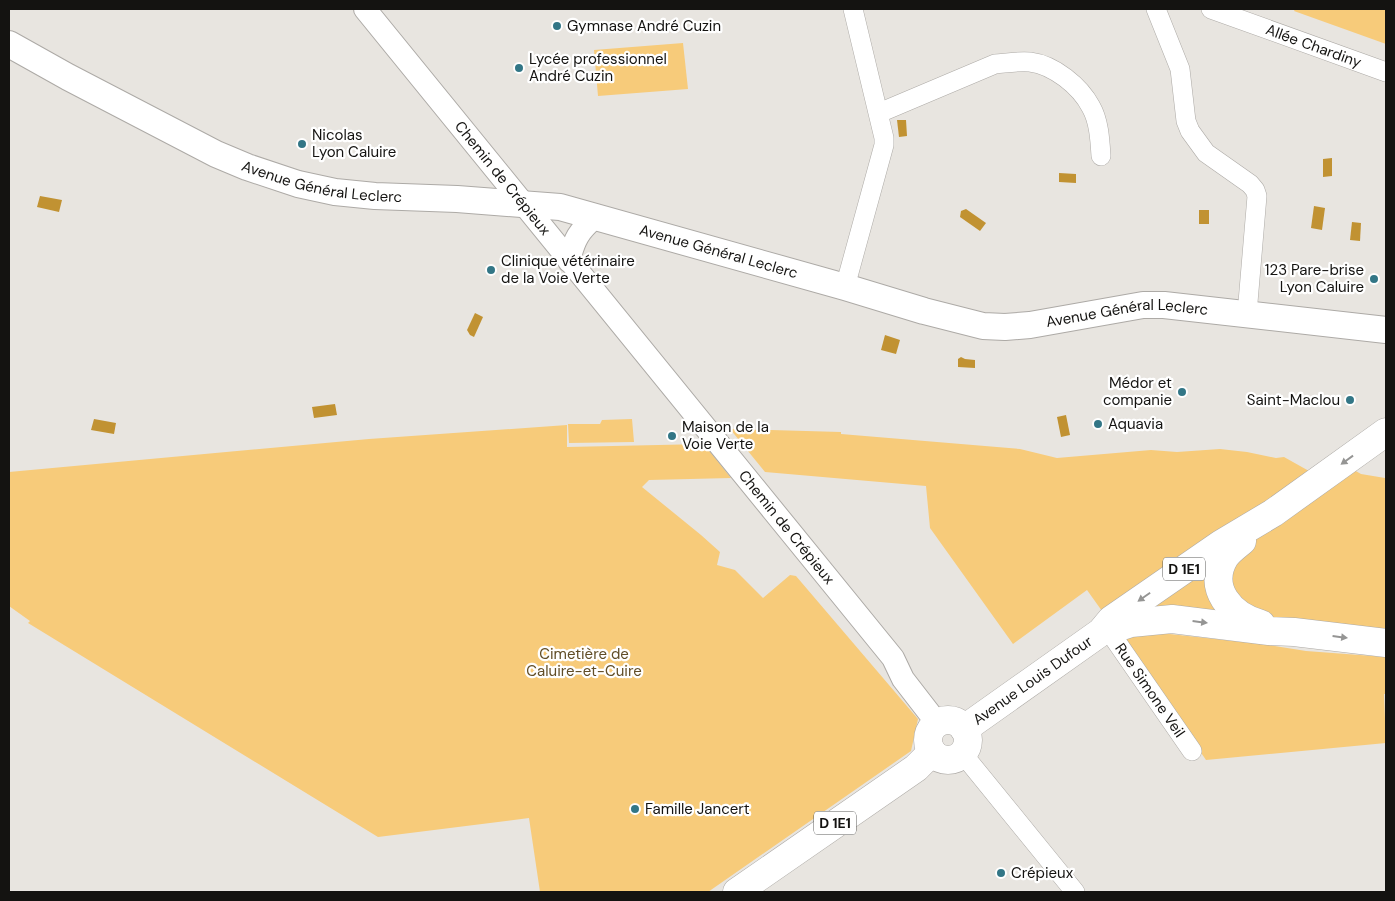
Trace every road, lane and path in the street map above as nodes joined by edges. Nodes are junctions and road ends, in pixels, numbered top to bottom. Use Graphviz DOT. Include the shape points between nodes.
graph roads {
  1 [pos="365,9"];
  2 [pos="853,9"];
  3 [pos="1156,9"];
  4 [pos="1211,9"];
  5 [pos="9,44"];
  6 [pos="9,52"];
  7 [pos="1386,72"];
  8 [pos="68,77"];
  9 [pos="879,113"];
  10 [pos="1101,156"];
  11 [pos="524,205"];
  12 [pos="596,216"];
  13 [pos="569,261"];
  14 [pos="845,287"];
  15 [pos="1247,314"];
  16 [pos="1386,330"];
  17 [pos="1386,432"];
  18 [pos="1273,513"];
  19 [pos="1105,632"];
  20 [pos="1294,632"];
  21 [pos="1386,642"];
  22 [pos="937,723"];
  23 [pos="963,741"];
  24 [pos="1192,751"];
  25 [pos="932,752"];
  26 [pos="737,892"];
  27 [pos="1075,892"];
  1 -- 11 [label="street, Chemin de Crépieux"];
  2 -- 9 [label="street"];
  3 -- 15 [label="street" via="1180,69 1190,131 1206,153 1250,184 1257,196"];
  4 -- 7 [label="street, Allée Chardiny"];
  5 -- 8 [label="main road, Avenue Général Leclerc"];
  6 -- 8 [label="main road, Avenue Général Leclerc"];
  8 -- 11 [label="main road, Avenue Général Leclerc" via="216,154 284,181 335,192"];
  9 -- 10 [label="street" via="995,64 1032,62 1064,77 1080,91 1092,108"];
  9 -- 14 [label="street" via="884,145"];
  11 -- 12 [label="main road, Avenue Général Leclerc" via="560,206"];
  11 -- 13 [label="street, Chemin de Crépieux"];
  12 -- 13 [label="street" via="572,244"];
  12 -- 14 [label="main road, Avenue Général Leclerc"];
  13 -- 22 [label="street, Chemin de Crépieux" via="893,658 903,679"];
  14 -- 15 [label="main road, Avenue Général Leclerc" via="983,326 1030,325 1143,305"];
  15 -- 16 [label="main road, Avenue Général Leclerc"];
  17 -- 18 [label="main road, D 1E1, one-way"];
  18 -- 19 [label="main road, D 1E1, one-way" via="1221,544 1111,620"];
  18 -- 20 [label="main road" via="1226,555 1220,566 1219,589 1225,601 1248,621"];
  19 -- 20 [label="main road, one-way" via="1131,623 1172,619"];
  19 -- 23 [label="main road, Avenue Louis Dufour / D 1E1"];
  19 -- 24 [label="street, Rue Simone Veil"];
  20 -- 21 [label="main road, one-way"];
  22 -- 23 [label="main road, Avenue Louis Dufour" via="949,720 960,724"];
  22 -- 25 [label="main road" via="929,733"];
  23 -- 25 [label="main road, Avenue Louis Dufour" via="953,759 947,760"];
  23 -- 27 [label="street"];
  25 -- 26 [label="main road, D 1E1" via="916,768"];
}
